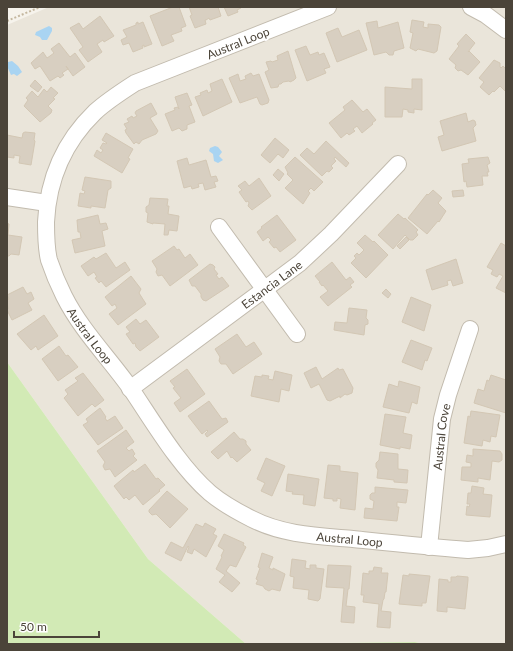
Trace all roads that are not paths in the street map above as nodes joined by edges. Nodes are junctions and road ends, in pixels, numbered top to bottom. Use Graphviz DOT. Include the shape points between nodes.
graph roads {
  1 [pos="328,7"];
  2 [pos="471,7"];
  3 [pos="506,30"];
  4 [pos="398,164"];
  5 [pos="7,197"];
  6 [pos="47,203"];
  7 [pos="219,227"];
  8 [pos="265,290"];
  9 [pos="470,330"];
  10 [pos="297,334"];
  11 [pos="130,389"];
  12 [pos="506,544"];
  13 [pos="429,547"];
  1 -- 6 [label="street, Austral Loop" via="135,83 108,100 84,124 68,146 55,174"];
  2 -- 3 [label="street"];
  4 -- 8 [label="street, Estancia Lane" via="310,255"];
  5 -- 6 [label="street"];
  6 -- 11 [label="street, Austral Loop" via="46,237 55,277 73,313"];
  7 -- 8 [label="street"];
  8 -- 10 [label="street"];
  8 -- 11 [label="street, Estancia Lane"];
  9 -- 13 [label="street, Austral Cove" via="442,419"];
  11 -- 13 [label="street, Austral Loop" via="196,480 211,494 253,520 280,530"];
  12 -- 13 [label="street, Austral Loop" via="468,550"];
}
